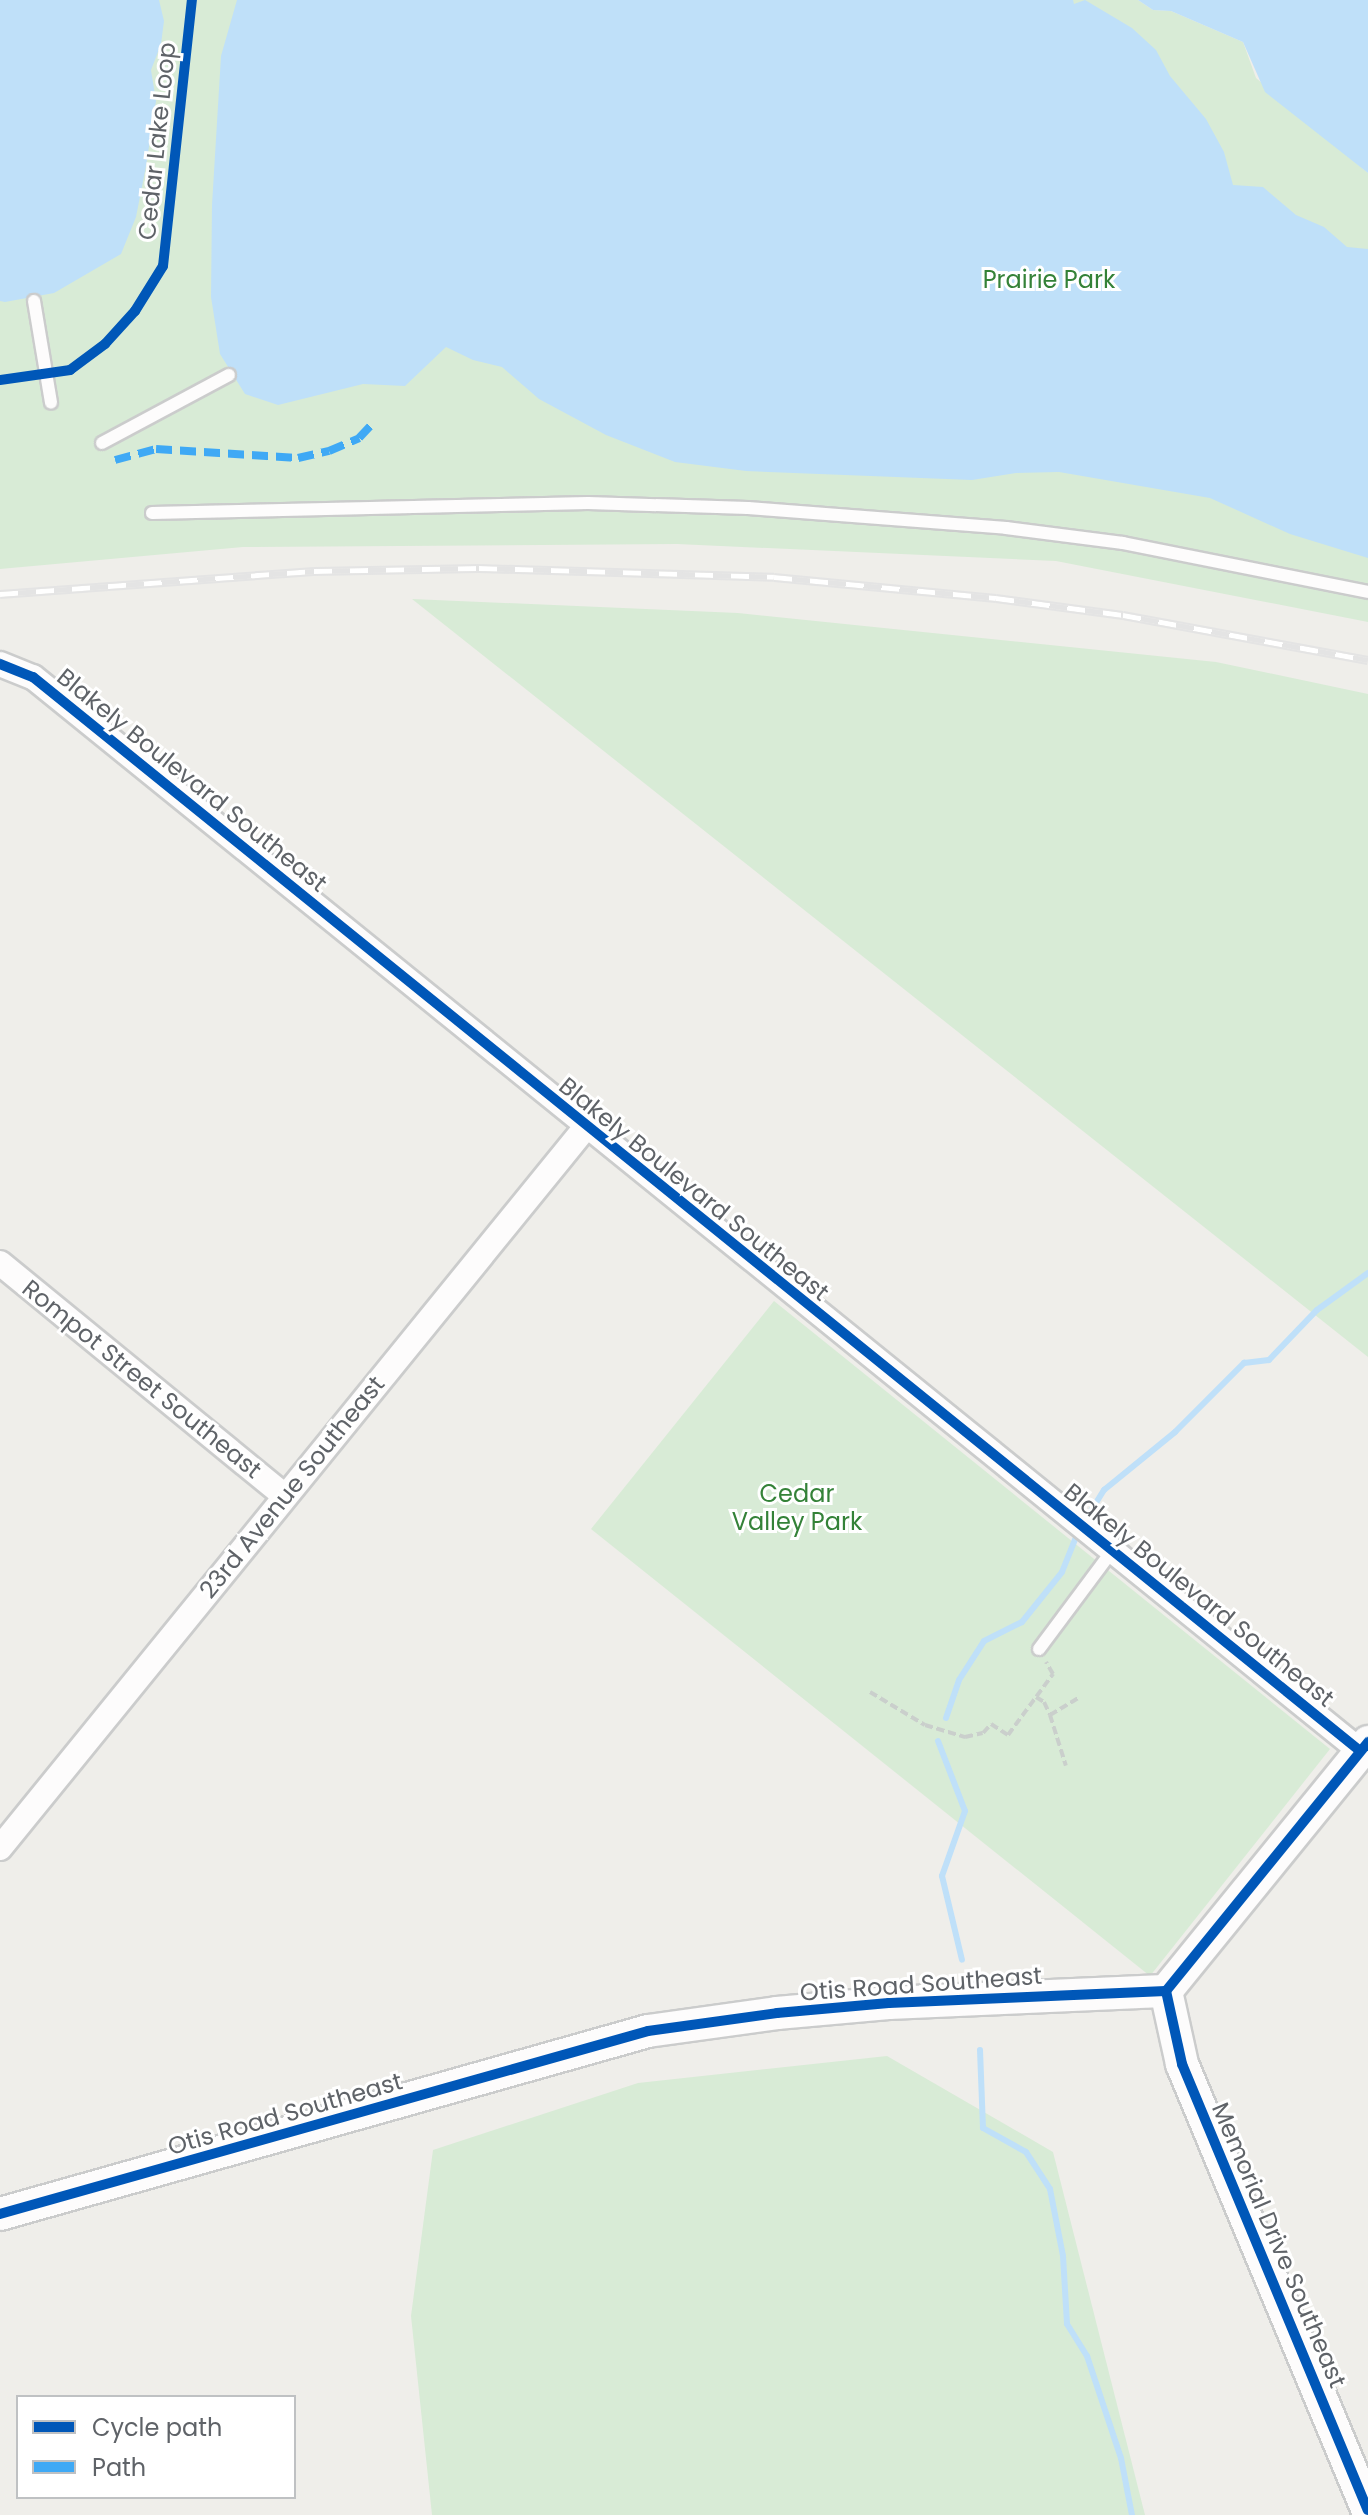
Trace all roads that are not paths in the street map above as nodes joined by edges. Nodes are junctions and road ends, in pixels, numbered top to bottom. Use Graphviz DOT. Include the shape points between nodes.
graph roads {
  1 [pos="34,301"];
  2 [pos="229,375"];
  3 [pos="51,403"];
  4 [pos="102,443"];
  5 [pos="152,513"];
  6 [pos="1368,592"];
  7 [pos="0,664"];
  8 [pos="586,1127"];
  9 [pos="0,1263"];
  10 [pos="285,1496"];
  11 [pos="1109,1548"];
  12 [pos="1039,1649"];
  13 [pos="1364,1747"];
  14 [pos="0,1848"];
  15 [pos="1166,1991"];
  16 [pos="0,2214"];
  17 [pos="1368,2510"];
  1 -- 3 [label="lane"];
  2 -- 4 [label="lane"];
  5 -- 6 [label="lane" via="588,503 748,508 1094,539"];
  7 -- 8 [label="street, Blakely Boulevard Southeast" via="33,677"];
  8 -- 10 [label="street, 23rd Avenue Southeast"];
  8 -- 11 [label="street, Blakely Boulevard Southeast"];
  9 -- 10 [label="street, Rompot Street Southeast"];
  10 -- 14 [label="street, 23rd Avenue Southeast"];
  11 -- 12 [label="lane"];
  11 -- 13 [label="street, Blakely Boulevard Southeast"];
  13 -- 15 [label="street"];
  15 -- 16 [label="street, Otis Road Southeast" via="889,2003 648,2031"];
  15 -- 17 [label="street, Memorial Drive Southeast" via="1182,2064"];
}
